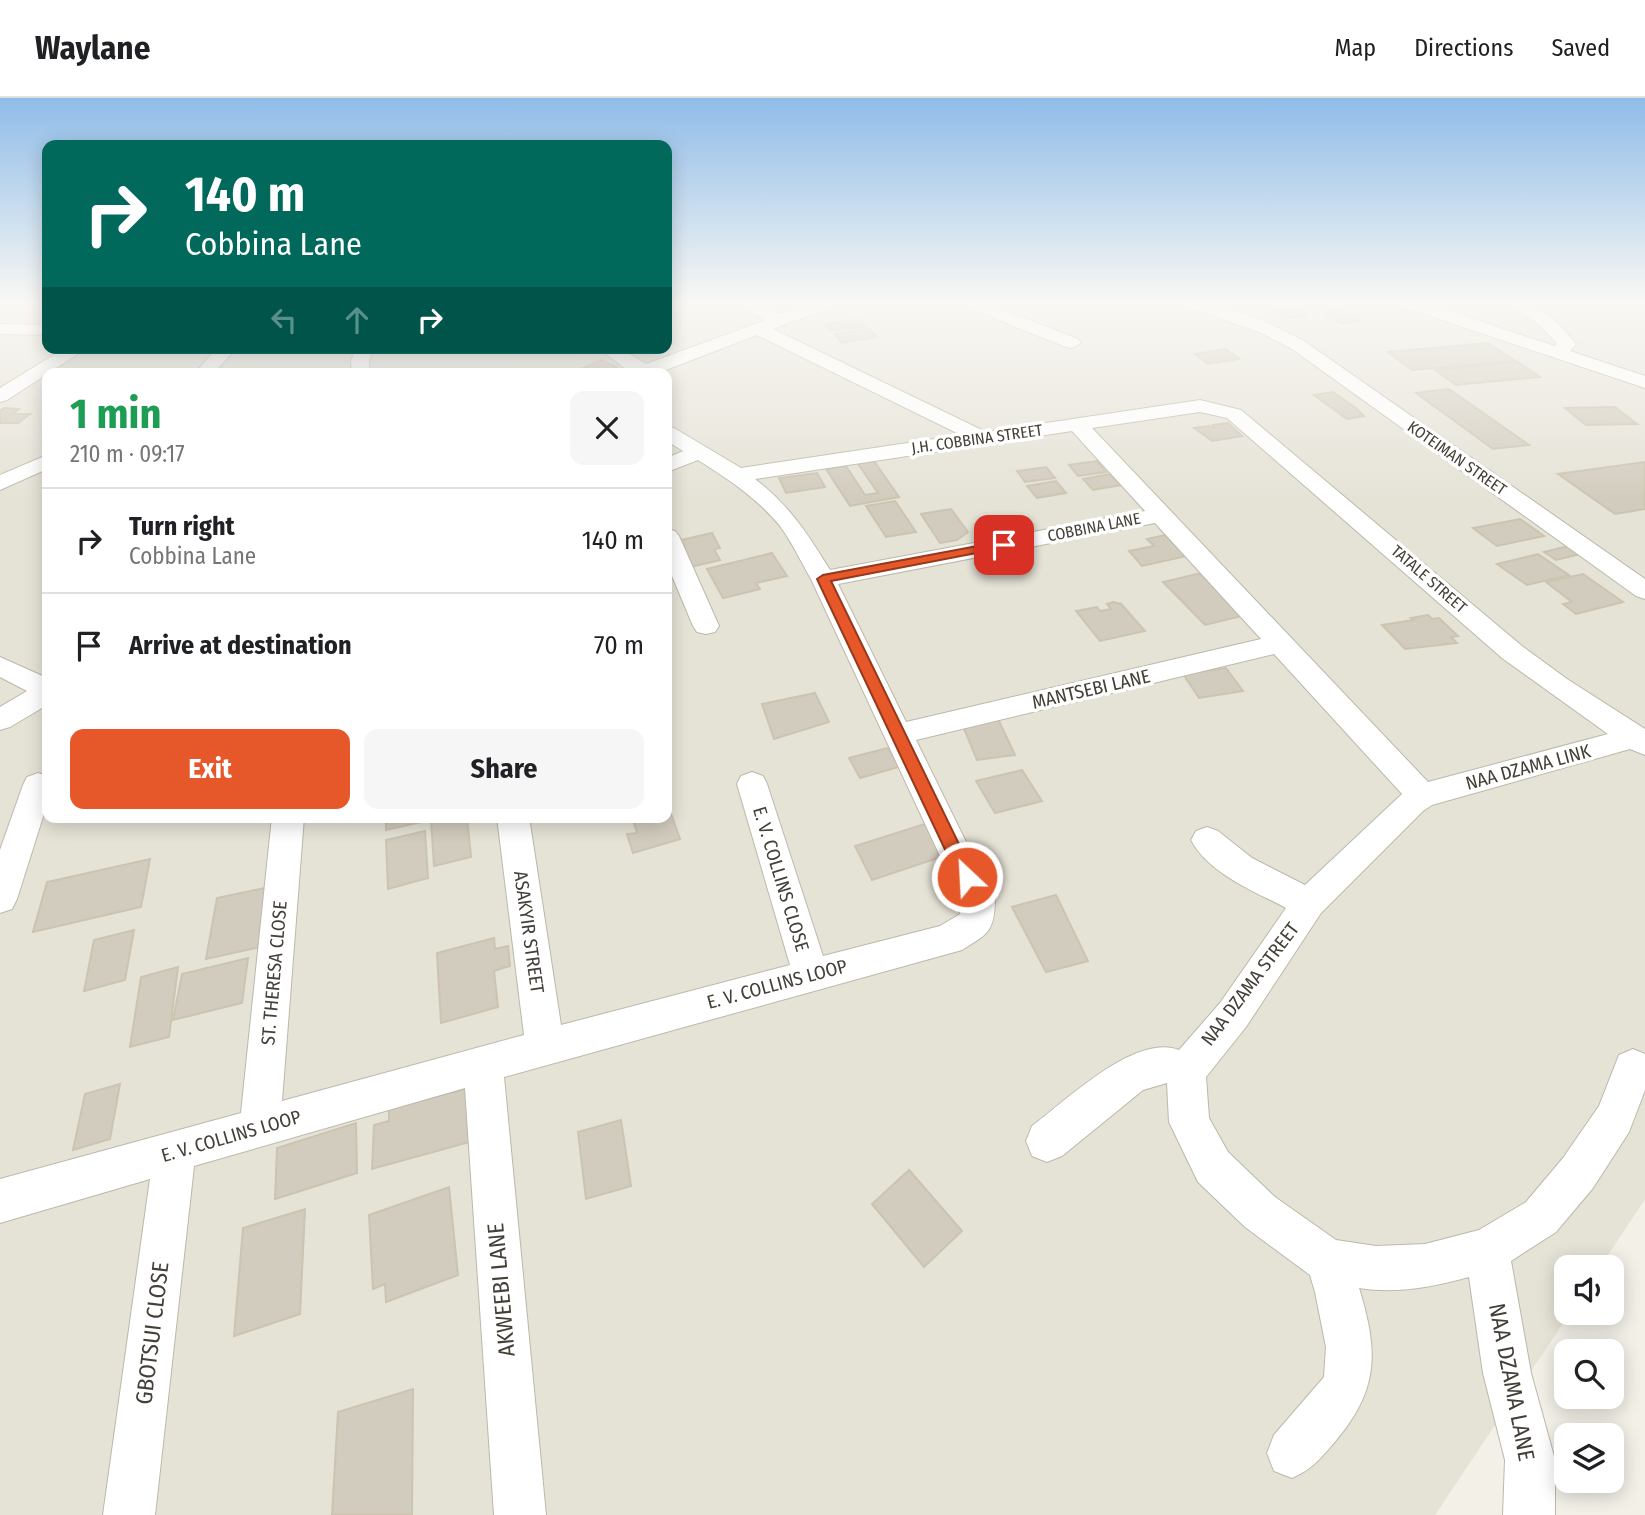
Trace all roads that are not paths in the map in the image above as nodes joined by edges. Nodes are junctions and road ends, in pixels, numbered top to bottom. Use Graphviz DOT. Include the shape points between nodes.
graph roads {
  1 [pos="837,367"];
  2 [pos="1329,367"];
  3 [pos="1603,367"];
  4 [pos="42,371"];
  5 [pos="1641,379"];
  6 [pos="0,397"];
  7 [pos="1218,408"];
  8 [pos="1078,425"];
  9 [pos="672,435"];
  10 [pos="981,437"];
  11 [pos="699,452"];
  12 [pos="42,463"];
  13 [pos="672,464"];
  14 [pos="24,472"];
  15 [pos="737,475"];
  16 [pos="42,481"];
  17 [pos="0,483"];
  18 [pos="1159,515"];
  19 [pos="672,548"];
  20 [pos="823,579"];
  21 [pos="1645,591"];
  22 [pos="706,626"];
  23 [pos="1282,643"];
  24 [pos="0,666"];
  25 [pos="42,688"];
  26 [pos="42,694"];
  27 [pos="0,720"];
  28 [pos="899,734"];
  29 [pos="1640,740"];
  30 [pos="752,784"];
  31 [pos="38,785"];
  32 [pos="1422,796"];
  33 [pos="287,823"];
  34 [pos="514,823"];
  35 [pos="1207,840"];
  36 [pos="0,900"];
  37 [pos="1309,903"];
  38 [pos="811,974"];
  39 [pos="545,1047"];
  40 [pos="483,1065"];
  41 [pos="1633,1068"];
  42 [pos="1186,1071"];
  43 [pos="260,1128"];
  44 [pos="1047,1140"];
  45 [pos="175,1152"];
  46 [pos="0,1201"];
  47 [pos="1487,1250"];
  48 [pos="1328,1261"];
  49 [pos="1292,1453"];
  50 [pos="129,1515"];
  51 [pos="520,1515"];
  52 [pos="1529,1515"];
  1 -- 10 [label="street"];
  2 -- 21 [label="street, KOTEIMAN STREET"];
  3 -- 5 [label="street"];
  4 -- 6 [label="street"];
  7 -- 8 [label="street, J.H. COBBINA STREET" via="1200,406"];
  7 -- 29 [label="street, TATALE STREET" via="1234,414 1512,652"];
  8 -- 10 [label="street, J.H. COBBINA STREET"];
  8 -- 18 [label="street"];
  9 -- 11 [label="street, E. V. COLLINS LOOP"];
  10 -- 15 [label="street, J.H. COBBINA STREET"];
  11 -- 13 [label="street"];
  11 -- 15 [label="street, E. V. COLLINS LOOP"];
  12 -- 14 [label="street"];
  14 -- 16 [label="street"];
  14 -- 17 [label="street"];
  15 -- 20 [label="street, E. V. COLLINS LOOP" via="791,525"];
  18 -- 20 [label="street, COBBINA LANE"];
  18 -- 23 [label="street"];
  19 -- 22 [label="street"];
  20 -- 28 [label="street, E. V. COLLINS LOOP"];
  23 -- 28 [label="street, MANTSEBI LANE"];
  23 -- 32 [label="street"];
  24 -- 25 [label="street"];
  26 -- 27 [label="street"];
  28 -- 38 [label="street, E. V. COLLINS LOOP" via="978,901 977,922 949,939"];
  29 -- 32 [label="street, NAA DZAMA LINK"];
  30 -- 38 [label="street, E. V. COLLINS CLOSE"];
  31 -- 36 [label="street"];
  32 -- 37 [label="street, NAA DZAMA STREET"];
  33 -- 43 [label="street, ST. THERESA CLOSE"];
  34 -- 39 [label="street, ASAKYIR STREET"];
  35 -- 37 [label="street" via="1240,868"];
  37 -- 42 [label="street, NAA DZAMA STREET" via="1233,1015"];
  38 -- 39 [label="street, E. V. COLLINS LOOP"];
  39 -- 40 [label="street, E. V. COLLINS LOOP"];
  40 -- 43 [label="street, E. V. COLLINS LOOP"];
  40 -- 51 [label="street, AKWEEBI LANE"];
  41 -- 47 [label="street" via="1615,1118 1578,1173 1541,1217"];
  42 -- 44 [label="street" via="1168,1064 1132,1074"];
  42 -- 48 [label="street" via="1189,1122 1213,1167 1260,1212"];
  43 -- 45 [label="street, E. V. COLLINS LOOP"];
  45 -- 46 [label="street, E. V. COLLINS LOOP"];
  45 -- 50 [label="street, GBOTSUI CLOSE"];
  47 -- 48 [label="street" via="1425,1266 1376,1268"];
  47 -- 52 [label="street, NAA DZAMA LANE" via="1507,1373 1530,1460"];
  48 -- 49 [label="street" via="1351,1362 1343,1392"];
}
